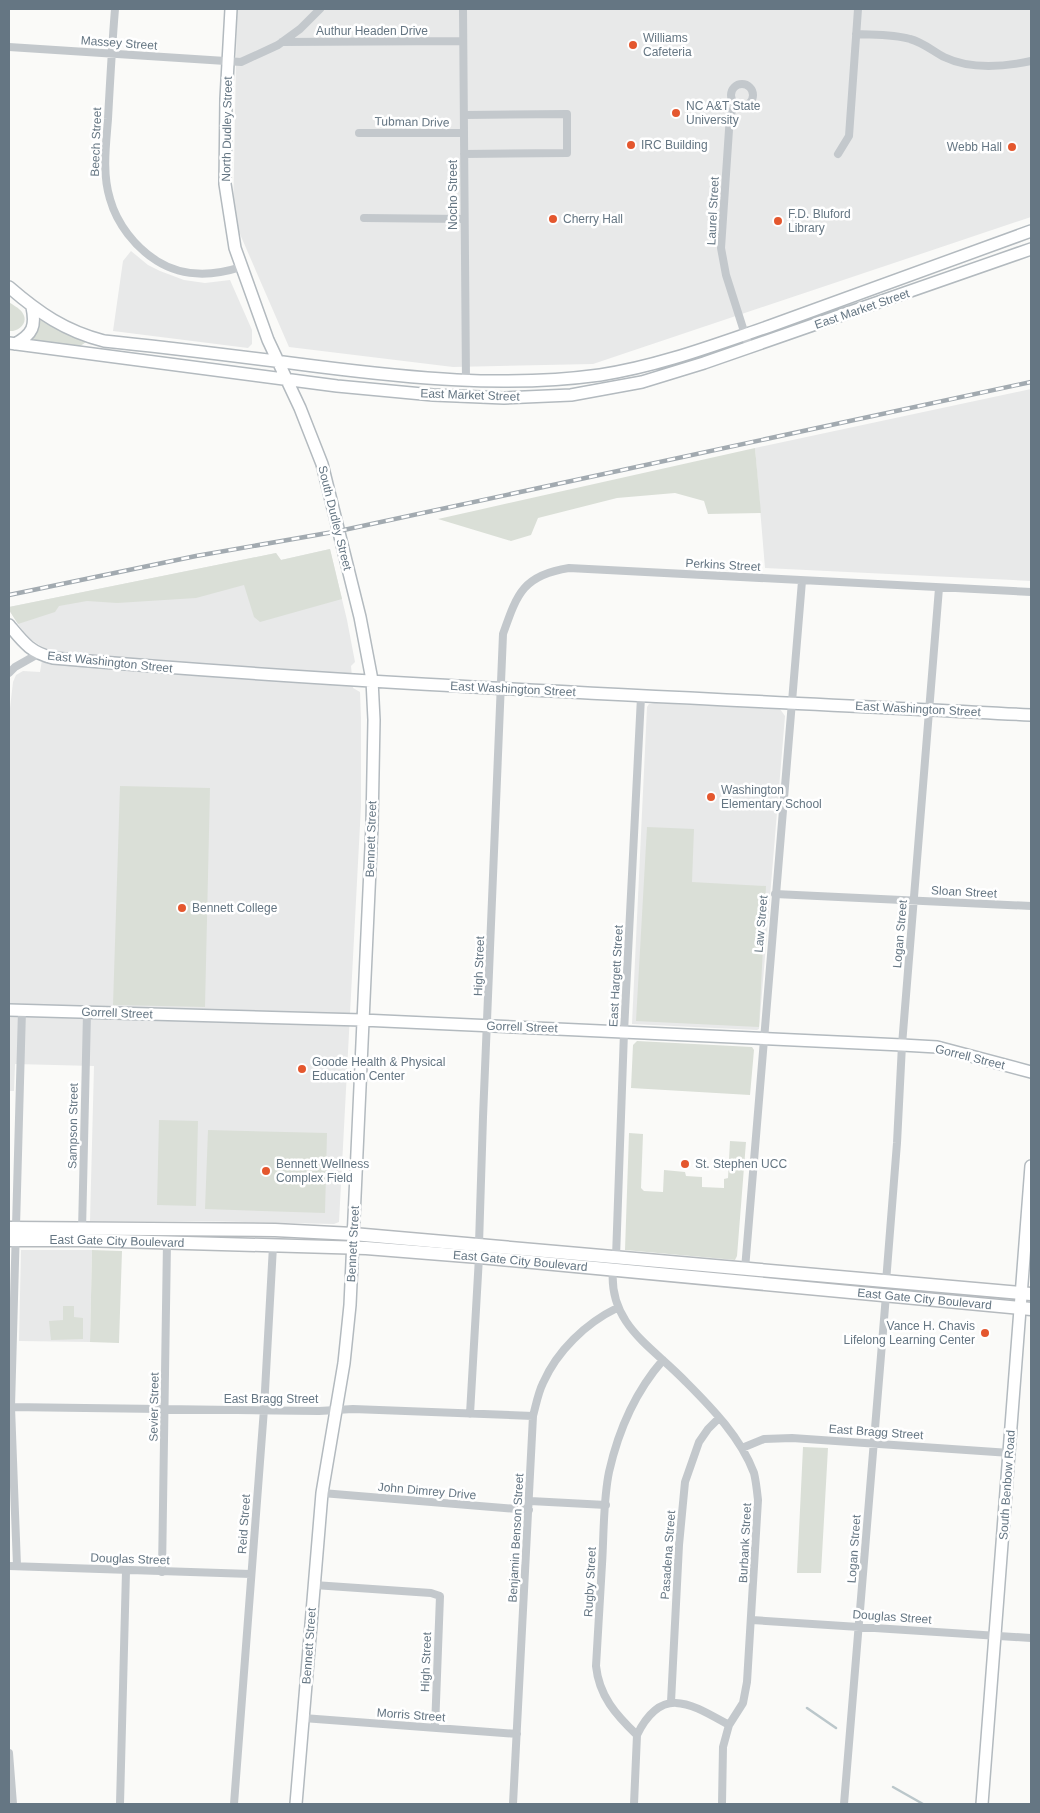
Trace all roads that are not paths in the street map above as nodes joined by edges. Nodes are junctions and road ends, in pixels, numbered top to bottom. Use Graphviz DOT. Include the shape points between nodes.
graph roads {
  1 [pos="115,9"];
  2 [pos="231,9"];
  3 [pos="320,9"];
  4 [pos="463,9"];
  5 [pos="858,9"];
  6 [pos="856,34"];
  7 [pos="463,41"];
  8 [pos="282,42"];
  9 [pos="9,47"];
  10 [pos="112,54"];
  11 [pos="1031,60"];
  12 [pos="228,61"];
  13 [pos="736,104"];
  14 [pos="464,115"];
  15 [pos="359,133"];
  16 [pos="464,133"];
  17 [pos="464,154"];
  18 [pos="838,154"];
  19 [pos="364,218"];
  20 [pos="464,220"];
  21 [pos="1031,232"];
  22 [pos="1031,248"];
  23 [pos="241,267"];
  24 [pos="920,271"];
  25 [pos="9,288"];
  26 [pos="32,307"];
  27 [pos="867,307"];
  28 [pos="745,334"];
  29 [pos="104,341"];
  30 [pos="12,344"];
  31 [pos="749,347"];
  32 [pos="83,352"];
  33 [pos="278,361"];
  34 [pos="287,380"];
  35 [pos="466,381"];
  36 [pos="802,581"];
  37 [pos="939,588"];
  38 [pos="1031,592"];
  39 [pos="9,625"];
  40 [pos="38,654"];
  41 [pos="9,673"];
  42 [pos="372,680"];
  43 [pos="501,688"];
  44 [pos="641,696"];
  45 [pos="792,703"];
  46 [pos="929,710"];
  47 [pos="1031,715"];
  48 [pos="775,894"];
  49 [pos="914,900"];
  50 [pos="1031,906"];
  51 [pos="9,1010"];
  52 [pos="22,1010"];
  53 [pos="87,1013"];
  54 [pos="362,1020"];
  55 [pos="487,1026"];
  56 [pos="624,1032"];
  57 [pos="763,1038"];
  58 [pos="902,1045"];
  59 [pos="1031,1072"];
  60 [pos="1031,1166"];
  61 [pos="12,1234"];
  62 [pos="82,1234"];
  63 [pos="353,1241"];
  64 [pos="167,1242"];
  65 [pos="273,1246"];
  66 [pos="479,1251"];
  67 [pos="616,1256"];
  68 [pos="613,1269"];
  69 [pos="745,1269"];
  70 [pos="886,1282"];
  71 [pos="1026,1293"];
  72 [pos="886,1295"];
  73 [pos="617,1308"];
  74 [pos="1026,1308"];
  75 [pos="663,1360"];
  76 [pos="10,1407"];
  77 [pos="166,1409"];
  78 [pos="264,1410"];
  79 [pos="336,1410"];
  80 [pos="470,1414"];
  81 [pos="533,1416"];
  82 [pos="719,1418"];
  83 [pos="873,1443"];
  84 [pos="742,1448"];
  85 [pos="1010,1453"];
  86 [pos="322,1493"];
  87 [pos="530,1501"];
  88 [pos="606,1505"];
  89 [pos="530,1510"];
  90 [pos="13,1566"];
  91 [pos="126,1571"];
  92 [pos="162,1572"];
  93 [pos="251,1574"];
  94 [pos="314,1585"];
  95 [pos="752,1620"];
  96 [pos="859,1626"];
  97 [pos="996,1635"];
  98 [pos="1031,1638"];
  99 [pos="671,1702"];
  100 [pos="303,1718"];
  101 [pos="730,1725"];
  102 [pos="435,1728"];
  103 [pos="517,1734"];
  104 [pos="637,1735"];
  105 [pos="9,1753"];
  106 [pos="13,1804"];
  107 [pos="120,1804"];
  108 [pos="234,1804"];
  109 [pos="296,1804"];
  110 [pos="513,1804"];
  111 [pos="634,1804"];
  112 [pos="722,1804"];
  113 [pos="844,1804"];
  114 [pos="982,1804"];
  1 -- 10 [label="street, Beech Street"];
  2 -- 12 [label="street, North Dudley Street"];
  3 -- 8 [label="street, Massey Street" via="300,30"];
  4 -- 7 [label="street, Nocho Street"];
  5 -- 6 [label="street"];
  6 -- 11 [label="street" via="912,40 946,58 974,66"];
  6 -- 18 [label="street" via="849,136"];
  7 -- 8 [label="street, Authur Headen Drive"];
  7 -- 14 [label="street, Nocho Street"];
  8 -- 12 [label="street, Massey Street" via="241,62"];
  9 -- 10 [label="street, Massey Street"];
  10 -- 12 [label="street, Massey Street"];
  10 -- 23 [label="street, Beech Street" via="106,158 107,186 116,216 138,246 166,266 200,274 224,273"];
  12 -- 23 [label="street, North Dudley Street" via="225,184 234,248"];
  13 -- 28 [label="street, Laurel Street" via="730,115 721,248"];
  14 -- 16 [label="street, Nocho Street"];
  14 -- 17 [label="street" via="567,114 567,153"];
  15 -- 16 [label="street, Tubman Drive"];
  16 -- 17 [label="street, Nocho Street"];
  17 -- 20 [label="street, Nocho Street"];
  19 -- 20 [label="street"];
  20 -- 35 [label="street, Nocho Street"];
  21 -- 24 [label="street, East Market Street"];
  22 -- 27 [label="street, East Market Street"];
  23 -- 33 [label="street, North Dudley Street"];
  24 -- 27 [label="street" via="870,298"];
  24 -- 28 [label="street, East Market Street"];
  25 -- 26 [label="street, East Market Street"];
  26 -- 29 [label="street, East Market Street" via="66,328"];
  26 -- 30 [label="street" via="34,324 30,332 26,338"];
  27 -- 31 [label="street, East Market Street"];
  28 -- 31 [label="street, Laurel Street"];
  28 -- 35 [label="street, East Market Street" via="653,364 600,375 529,381"];
  29 -- 32 [label="street" via="88,346"];
  29 -- 33 [label="street, East Market Street"];
  30 -- 32 [label="street, East Market Street"];
  31 -- 34 [label="street, East Market Street" via="642,382 571,395 442,396"];
  32 -- 34 [label="street, East Market Street"];
  33 -- 34 [label="street, South Dudley Street"];
  33 -- 35 [label="street, East Market Street" via="394,376"];
  34 -- 42 [label="street, South Dudley Street" via="322,464 360,617"];
  36 -- 37 [label="street, Perkins Street"];
  36 -- 43 [label="street, Perkins Street" via="569,568 551,570 539,576 515,599 503,634"];
  36 -- 45 [label="street, Law Street"];
  37 -- 38 [label="street, Perkins Street"];
  37 -- 46 [label="street, Logan Street"];
  39 -- 40 [label="street, East Washington Street" via="26,646"];
  40 -- 41 [label="street" via="15,666"];
  40 -- 42 [label="street, East Washington Street" via="146,666"];
  42 -- 43 [label="street, East Washington Street"];
  42 -- 54 [label="street, Bennett Street" via="372,825"];
  43 -- 44 [label="street, East Washington Street"];
  43 -- 55 [label="street, High Street"];
  44 -- 45 [label="street, East Washington Street"];
  44 -- 56 [label="street, East Hargett Street"];
  45 -- 46 [label="street, East Washington Street"];
  45 -- 48 [label="street, Law Street"];
  46 -- 47 [label="street, East Washington Street"];
  46 -- 49 [label="street, Logan Street"];
  48 -- 49 [label="street, Sloan Street"];
  48 -- 57 [label="street, Law Street"];
  49 -- 50 [label="street, Sloan Street"];
  49 -- 58 [label="street, Logan Street"];
  51 -- 52 [label="street, Gorrell Street"];
  52 -- 53 [label="street, Gorrell Street"];
  52 -- 61 [label="street"];
  53 -- 54 [label="street, Gorrell Street"];
  53 -- 62 [label="street, Sampson Street"];
  54 -- 55 [label="street, Gorrell Street"];
  54 -- 63 [label="street, Bennett Street"];
  55 -- 56 [label="street, Gorrell Street"];
  55 -- 66 [label="street, High Street"];
  56 -- 57 [label="street, Gorrell Street"];
  56 -- 67 [label="street, East Hargett Street"];
  57 -- 58 [label="street, Gorrell Street"];
  57 -- 69 [label="street, Law Street"];
  58 -- 59 [label="street, Gorrell Street" via="937,1047"];
  58 -- 70 [label="street, Logan Street"];
  60 -- 71 [label="street, South Benbow Road"];
  61 -- 62 [label="main road, East Gate City Boulevard"];
  61 -- 76 [label="street"];
  62 -- 63 [label="main road, East Gate City Boulevard" via="276,1230"];
  62 -- 64 [label="main road, East Gate City Boulevard"];
  63 -- 65 [label="main road, East Gate City Boulevard"];
  63 -- 66 [label="main road, East Gate City Boulevard"];
  63 -- 79 [label="street, Bennett Street" via="348,1333"];
  64 -- 65 [label="main road, East Gate City Boulevard"];
  64 -- 77 [label="street, Sevier Street"];
  65 -- 78 [label="street, Reid Street"];
  66 -- 67 [label="main road, East Gate City Boulevard"];
  66 -- 68 [label="main road, East Gate City Boulevard"];
  66 -- 80 [label="street, High Street"];
  67 -- 69 [label="main road, East Gate City Boulevard"];
  68 -- 72 [label="main road, East Gate City Boulevard"];
  68 -- 73 [label="street, Burbank Street" via="612,1289"];
  69 -- 70 [label="main road, East Gate City Boulevard"];
  70 -- 71 [label="main road, East Gate City Boulevard"];
  71 -- 74 [label="street, South Benbow Road"];
  72 -- 74 [label="main road, East Gate City Boulevard"];
  72 -- 83 [label="street, Logan Street"];
  73 -- 75 [label="street, Burbank Street" via="628,1326"];
  73 -- 81 [label="street, Benjamin Benson Street" via="597,1318 552,1366 537,1397"];
  74 -- 85 [label="street, South Benbow Road"];
  75 -- 82 [label="street, Burbank Street"];
  75 -- 88 [label="street, Rugby Street" via="650,1375 629,1412 609,1474"];
  76 -- 77 [label="street, East Bragg Street"];
  76 -- 90 [label="street"];
  77 -- 78 [label="street, East Bragg Street"];
  77 -- 92 [label="street, Sevier Street"];
  78 -- 79 [label="street, East Bragg Street"];
  78 -- 93 [label="street, Reid Street"];
  79 -- 80 [label="street, East Bragg Street"];
  79 -- 86 [label="street, Bennett Street"];
  80 -- 81 [label="street, East Bragg Street"];
  81 -- 87 [label="street, Benjamin Benson Street"];
  82 -- 84 [label="street, Burbank Street"];
  82 -- 99 [label="street, Pasadena Street" via="699,1442 685,1482"];
  83 -- 84 [label="street, East Bragg Street" via="775,1438"];
  83 -- 85 [label="street, East Bragg Street"];
  83 -- 96 [label="street, Logan Street"];
  84 -- 95 [label="street, Burbank Street" via="754,1474 758,1500"];
  85 -- 97 [label="street, South Benbow Road"];
  86 -- 89 [label="street, John Dimrey Drive"];
  86 -- 94 [label="street, Bennett Street"];
  87 -- 88 [label="street"];
  87 -- 89 [label="street, Benjamin Benson Street"];
  88 -- 104 [label="street, Rugby Street" via="597,1679 611,1708"];
  89 -- 103 [label="street, Benjamin Benson Street"];
  90 -- 91 [label="street, Douglas Street"];
  91 -- 92 [label="street, Douglas Street"];
  91 -- 107 [label="street"];
  92 -- 93 [label="street, Douglas Street"];
  93 -- 108 [label="street, Reid Street"];
  94 -- 100 [label="street, Bennett Street"];
  94 -- 102 [label="street, High Street" via="440,1596"];
  95 -- 96 [label="street, Douglas Street"];
  95 -- 101 [label="street, Burbank Street" via="743,1703"];
  96 -- 97 [label="street, Douglas Street"];
  96 -- 113 [label="street, Logan Street"];
  97 -- 98 [label="street, Douglas Street"];
  97 -- 114 [label="street, South Benbow Road"];
  99 -- 101 [label="street" via="687,1703"];
  99 -- 104 [label="street" via="653,1712"];
  100 -- 102 [label="street, Morris Street"];
  100 -- 109 [label="street, Bennett Street"];
  101 -- 112 [label="street, Burbank Street" via="723,1747"];
  102 -- 103 [label="street, Morris Street"];
  103 -- 110 [label="street, Benjamin Benson Street"];
  104 -- 111 [label="street"];
  105 -- 106 [label="street"];
}
